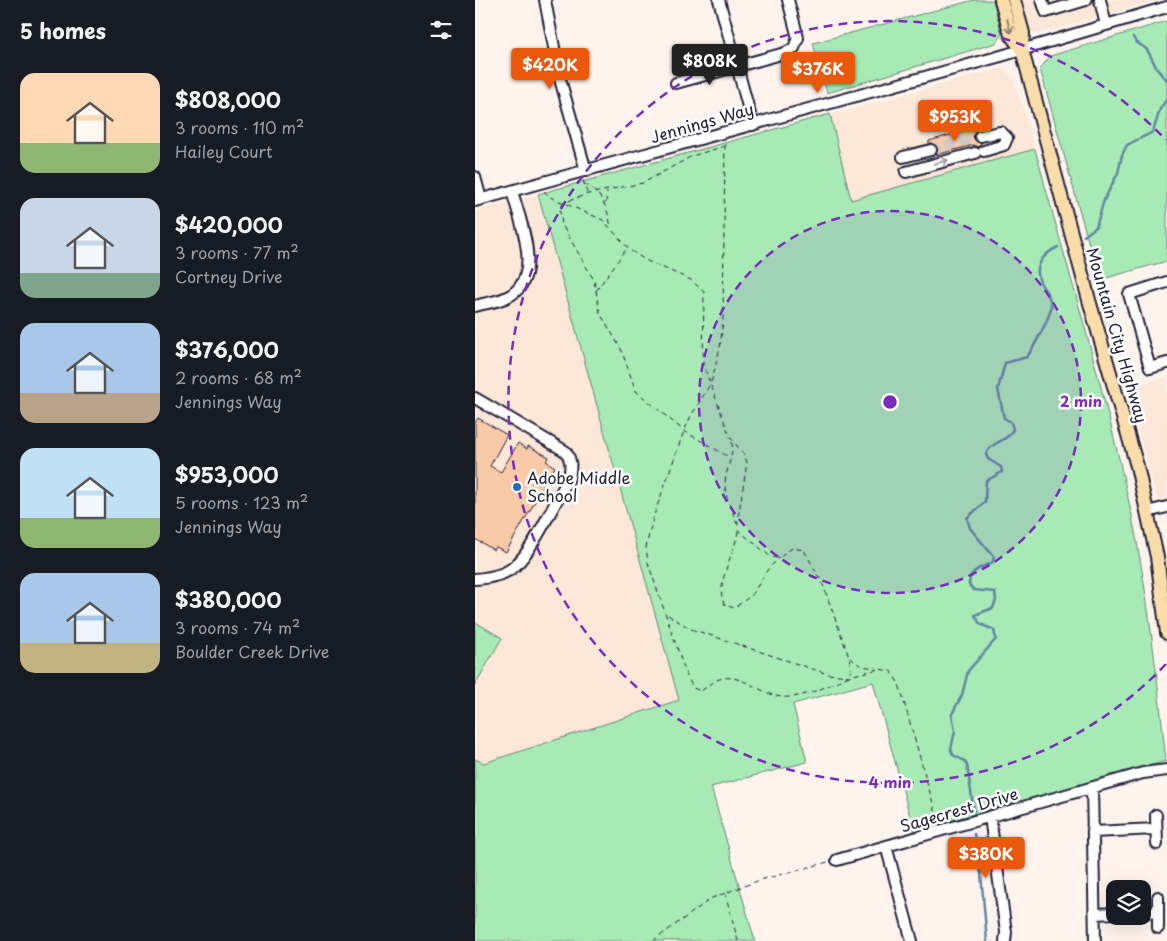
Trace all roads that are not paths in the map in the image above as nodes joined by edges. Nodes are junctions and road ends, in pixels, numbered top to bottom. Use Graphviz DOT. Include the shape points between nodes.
graph roads {
  1 [pos="545,0"];
  2 [pos="719,0"];
  3 [pos="790,0"];
  4 [pos="1001,0"];
  5 [pos="1014,0"];
  6 [pos="1042,0"];
  7 [pos="1086,0"];
  8 [pos="1099,0"];
  9 [pos="1167,7"];
  10 [pos="1106,25"];
  11 [pos="1022,50"];
  12 [pos="737,66"];
  13 [pos="676,83"];
  14 [pos="753,124"];
  15 [pos="980,136"];
  16 [pos="931,150"];
  17 [pos="903,157"];
  18 [pos="583,172"];
  19 [pos="906,172"];
  20 [pos="475,177"];
  21 [pos="512,191"];
  22 [pos="478,200"];
  23 [pos="1167,282"];
  24 [pos="475,306"];
  25 [pos="1167,364"];
  26 [pos="475,398"];
  27 [pos="1167,507"];
  28 [pos="1147,512"];
  29 [pos="475,580"];
  30 [pos="1167,633"];
  31 [pos="1167,770"];
  32 [pos="1092,788"];
  33 [pos="1156,815"];
  34 [pos="990,817"];
  35 [pos="1156,829"];
  36 [pos="1093,832"];
  37 [pos="1157,844"];
  38 [pos="886,846"];
  39 [pos="837,860"];
  40 [pos="1158,897"];
  41 [pos="1151,912"];
  42 [pos="1158,912"];
  43 [pos="1106,913"];
  44 [pos="1096,914"];
  45 [pos="1158,928"];
  46 [pos="912,941"];
  47 [pos="1005,941"];
  48 [pos="1095,941"];
  1 -- 18 [label="street"];
  2 -- 12 [label="street"];
  3 -- 12 [label="street" via="798,38 794,48"];
  4 -- 11 [label="main road, Mountain City Highway, one-way" via="1011,36"];
  5 -- 11 [label="main road, Mountain City Highway" via="1023,32"];
  6 -- 7 [label="street" via="1046,12"];
  8 -- 10 [label="street"];
  9 -- 10 [label="street, Jennings Way"];
  10 -- 11 [label="street, Jennings Way"];
  11 -- 14 [label="street, Jennings Way"];
  11 -- 28 [label="main road, Mountain City Highway"];
  12 -- 13 [label="street"];
  12 -- 14 [label="street"];
  14 -- 18 [label="street, Jennings Way"];
  19 -- 15 [label="street, one-way" via="1004,145 1007,138 1001,132"];
  16 -- 17 [label="street"];
  18 -- 21 [label="street, Jennings Way"];
  20 -- 22 [label="street"];
  21 -- 22 [label="street, Jennings Way"];
  21 -- 24 [label="street" via="529,266 519,288 507,297"];
  23 -- 25 [label="street" via="1129,294 1150,368"];
  26 -- 29 [label="street" via="565,451 571,468 569,478 515,566"];
  27 -- 28 [label="street"];
  28 -- 30 [label="main road, Mountain City Highway" via="1157,557"];
  31 -- 32 [label="street, Sagecrest Drive" via="1143,773"];
  32 -- 34 [label="street, Sagecrest Drive"];
  32 -- 36 [label="street"];
  33 -- 35 [label="street"];
  34 -- 38 [label="street, Sagecrest Drive"];
  34 -- 47 [label="street"];
  35 -- 36 [label="street"];
  35 -- 37 [label="street"];
  36 -- 44 [label="street"];
  38 -- 39 [label="street, Sagecrest Drive"];
  38 -- 46 [label="street"];
  40 -- 42 [label="street"];
  41 -- 42 [label="street"];
  42 -- 45 [label="street"];
  43 -- 44 [label="street"];
  44 -- 48 [label="street"];
}
